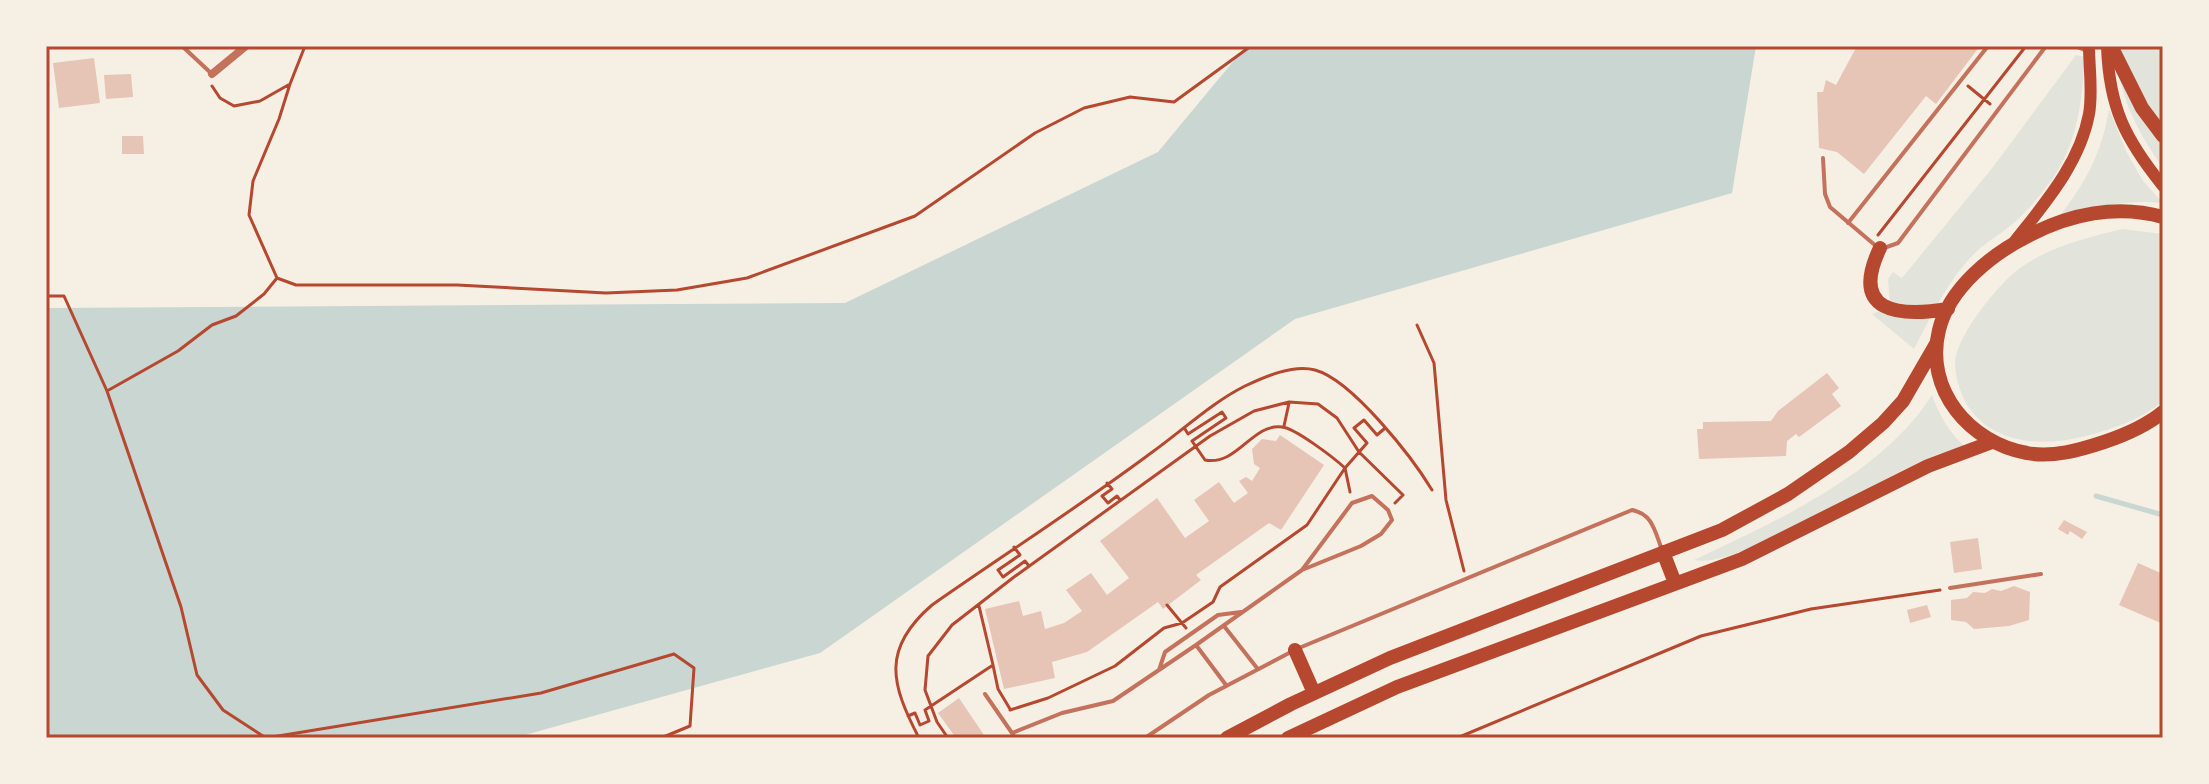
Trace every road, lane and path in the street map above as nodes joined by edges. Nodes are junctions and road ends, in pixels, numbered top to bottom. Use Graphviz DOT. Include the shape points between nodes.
graph roads {
  1 [pos="182,46"];
  2 [pos="246,46"];
  3 [pos="305,46"];
  4 [pos="1251,46"];
  5 [pos="1988,46"];
  6 [pos="2026,46"];
  7 [pos="2046,46"];
  8 [pos="2075,46"];
  9 [pos="2109,46"];
  10 [pos="2089,49"];
  11 [pos="212,74"];
  12 [pos="1962,81"];
  13 [pos="290,84"];
  14 [pos="1985,99"];
  15 [pos="1999,111"];
  16 [pos="2163,136"];
  17 [pos="1823,158"];
  18 [pos="2163,186"];
  19 [pos="2163,217"];
  20 [pos="1848,223"];
  21 [pos="2013,243"];
  22 [pos="1886,247"];
  23 [pos="277,278"];
  24 [pos="46,296"];
  25 [pos="1948,309"];
  26 [pos="1417,325"];
  27 [pos="1936,344"];
  28 [pos="107,391"];
  29 [pos="1289,402"];
  30 [pos="2163,412"];
  31 [pos="1284,426"];
  32 [pos="1184,428"];
  33 [pos="1384,429"];
  34 [pos="1992,442"];
  35 [pos="1196,447"];
  36 [pos="1359,452"];
  37 [pos="1345,468"];
  38 [pos="1107,483"];
  39 [pos="1432,490"];
  40 [pos="1121,501"];
  41 [pos="1352,503"];
  42 [pos="1388,510"];
  43 [pos="1014,547"];
  44 [pos="1663,552"];
  45 [pos="1029,566"];
  46 [pos="1302,570"];
  47 [pos="2041,574"];
  48 [pos="1467,578"];
  49 [pos="1675,583"];
  50 [pos="1950,588"];
  51 [pos="978,605"];
  52 [pos="1167,605"];
  53 [pos="1244,611"];
  54 [pos="1182,623"];
  55 [pos="1224,626"];
  56 [pos="1191,634"];
  57 [pos="1196,645"];
  58 [pos="1295,650"];
  59 [pos="993,665"];
  60 [pos="1257,668"];
  61 [pos="1159,670"];
  62 [pos="1226,685"];
  63 [pos="1314,693"];
  64 [pos="985,694"];
  65 [pos="931,707"];
  66 [pos="1011,710"];
  67 [pos="998,714"];
  68 [pos="908,716"];
  69 [pos="1013,736"];
  70 [pos="661,738"];
  71 [pos="919,738"];
  72 [pos="948,738"];
  73 [pos="1145,738"];
  74 [pos="1227,738"];
  75 [pos="1288,738"];
  76 [pos="1457,738"];
  1 -- 11 [label="lane"];
  2 -- 11 [label="street"];
  3 -- 13 [label="path"];
  4 -- 23 [label="path" via="1174,102 1130,97 1084,108 1035,133 915,216 747,278 677,290 606,293 457,285 296,285"];
  5 -- 12 [label="lane"];
  6 -- 14 [label="path"];
  7 -- 15 [label="lane"];
  8 -- 10 [label="lane"];
  9 -- 16 [label="highway"];
  9 -- 18 [label="main road" via="2108,76 2116,115 2137,155"];
  10 -- 21 [label="main road" via="2089,114 2082,137 2051,196"];
  11 -- 13 [label="path" via="212,87 234,106 260,101"];
  12 -- 14 [label="path"];
  12 -- 20 [label="lane"];
  13 -- 23 [label="path" via="253,181 249,215"];
  14 -- 15 [label="path"];
  14 -- 22 [label="path" via="1877,235"];
  15 -- 22 [label="lane"];
  17 -- 20 [label="lane" via="1827,201"];
  19 -- 21 [label="highway" via="2113,211 2077,216"];
  20 -- 22 [label="lane"];
  21 -- 25 [label="highway" via="1975,273"];
  22 -- 25 [label="highway" via="1870,278 1876,299 1885,308 1915,314"];
  23 -- 28 [label="path" via="236,316 212,325"];
  24 -- 28 [label="path" via="64,296"];
  25 -- 27 [label="highway"];
  26 -- 48 [label="path" via="1434,363 1446,500"];
  27 -- 34 [label="highway" via="1944,392 1964,420"];
  27 -- 44 [label="highway" via="1903,401 1849,452 1722,530"];
  28 -- 70 [label="path" via="181,607 197,675 223,710 266,738 541,693 674,654 694,668 690,726"];
  29 -- 31 [label="path"];
  29 -- 35 [label="path" via="1254,411"];
  29 -- 36 [label="path" via="1318,404 1337,418"];
  30 -- 34 [label="highway" via="2123,435 2068,452 2028,454"];
  31 -- 35 [label="path" via="1265,428 1215,462 1205,460"];
  31 -- 37 [label="path"];
  32 -- 33 [label="path" via="1244,386 1283,371 1314,370 1345,386"];
  32 -- 35 [label="path" via="1188,434 1222,412 1226,418 1192,441"];
  32 -- 38 [label="path"];
  33 -- 36 [label="path" via="1377,435 1364,420 1354,428 1367,443"];
  33 -- 39 [label="path"];
  34 -- 49 [label="highway" via="1928,466 1742,559"];
  35 -- 40 [label="path"];
  36 -- 37 [label="path"];
  36 -- 42 [label="path" via="1403,495"];
  37 -- 41 [label="path"];
  37 -- 54 [label="path" via="1307,525 1220,587 1213,602"];
  38 -- 40 [label="path" via="1112,489 1102,496 1108,503 1117,496"];
  38 -- 43 [label="path"];
  40 -- 45 [label="path"];
  41 -- 42 [label="lane" via="1372,496"];
  41 -- 46 [label="lane"];
  42 -- 46 [label="lane" via="1392,520 1381,534"];
  43 -- 45 [label="path" via="1020,555 998,570 1003,577 1025,561"];
  43 -- 68 [label="path" via="914,621 900,646 895,678"];
  44 -- 48 [label="lane" via="1650,518 1632,510"];
  44 -- 49 [label="highway"];
  44 -- 63 [label="highway"];
  45 -- 51 [label="path"];
  46 -- 53 [label="lane"];
  47 -- 50 [label="lane"];
  48 -- 58 [label="lane"];
  49 -- 75 [label="highway" via="1397,687"];
  50 -- 76 [label="path" via="1811,609 1701,636"];
  51 -- 59 [label="path"];
  51 -- 65 [label="path" via="952,625 928,656 925,690"];
  52 -- 54 [label="path"];
  53 -- 55 [label="lane"];
  53 -- 56 [label="lane" via="1218,615"];
  54 -- 56 [label="path"];
  54 -- 66 [label="path" via="1164,628 1115,666"];
  55 -- 57 [label="lane"];
  55 -- 60 [label="lane"];
  56 -- 61 [label="lane" via="1165,652"];
  57 -- 61 [label="lane"];
  57 -- 62 [label="lane"];
  58 -- 60 [label="lane"];
  58 -- 63 [label="highway"];
  59 -- 65 [label="path"];
  59 -- 66 [label="path" via="998,689"];
  60 -- 62 [label="lane"];
  61 -- 69 [label="lane" via="1113,701 1062,713"];
  62 -- 73 [label="lane"];
  63 -- 74 [label="highway"];
  64 -- 67 [label="lane"];
  65 -- 68 [label="path" via="925,710 929,721 920,725 915,713"];
  65 -- 72 [label="path"];
  66 -- 67 [label="path"];
  67 -- 69 [label="lane"];
  68 -- 71 [label="path"];
}
